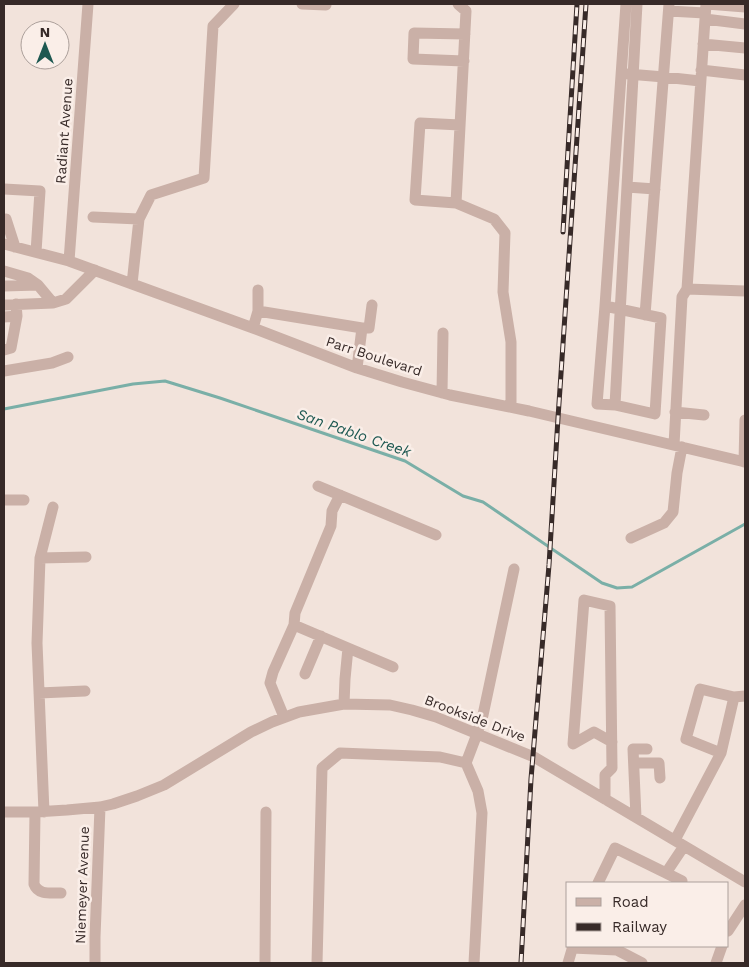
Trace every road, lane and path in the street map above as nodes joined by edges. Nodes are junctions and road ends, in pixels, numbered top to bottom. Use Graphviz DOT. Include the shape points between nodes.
graph roads {
  1 [pos="88,4"];
  2 [pos="234,4"];
  3 [pos="302,4"];
  4 [pos="326,4"];
  5 [pos="458,4"];
  6 [pos="626,4"];
  7 [pos="638,4"];
  8 [pos="669,7"];
  9 [pos="745,7"];
  10 [pos="706,10"];
  11 [pos="745,24"];
  12 [pos="465,34"];
  13 [pos="703,44"];
  14 [pos="745,48"];
  15 [pos="464,61"];
  16 [pos="621,74"];
  17 [pos="633,74"];
  18 [pos="701,75"];
  19 [pos="745,75"];
  20 [pos="664,76"];
  21 [pos="460,125"];
  22 [pos="627,186"];
  23 [pos="4,189"];
  24 [pos="655,189"];
  25 [pos="456,203"];
  26 [pos="4,217"];
  27 [pos="93,217"];
  28 [pos="139,219"];
  29 [pos="10,246"];
  30 [pos="36,252"];
  31 [pos="69,261"];
  32 [pos="95,270"];
  33 [pos="4,271"];
  34 [pos="132,284"];
  35 [pos="38,285"];
  36 [pos="4,286"];
  37 [pos="687,289"];
  38 [pos="258,290"];
  39 [pos="745,292"];
  40 [pos="53,303"];
  41 [pos="4,304"];
  42 [pos="16,304"];
  43 [pos="372,305"];
  44 [pos="605,306"];
  45 [pos="620,309"];
  46 [pos="258,311"];
  47 [pos="645,315"];
  48 [pos="17,316"];
  49 [pos="4,317"];
  50 [pos="253,328"];
  51 [pos="366,328"];
  52 [pos="443,333"];
  53 [pos="4,350"];
  54 [pos="68,357"];
  55 [pos="357,368"];
  56 [pos="4,371"];
  57 [pos="442,393"];
  58 [pos="615,405"];
  59 [pos="511,408"];
  60 [pos="675,412"];
  61 [pos="704,415"];
  62 [pos="745,420"];
  63 [pos="678,446"];
  64 [pos="745,462"];
  65 [pos="318,486"];
  66 [pos="340,495"];
  67 [pos="4,500"];
  68 [pos="24,500"];
  69 [pos="53,507"];
  70 [pos="436,535"];
  71 [pos="631,538"];
  72 [pos="86,557"];
  73 [pos="40,558"];
  74 [pos="514,569"];
  75 [pos="294,625"];
  76 [pos="320,636"];
  77 [pos="348,648"];
  78 [pos="393,667"];
  79 [pos="305,674"];
  80 [pos="84,691"];
  81 [pos="39,693"];
  82 [pos="739,697"];
  83 [pos="344,704"];
  84 [pos="284,717"];
  85 [pos="478,734"];
  86 [pos="612,742"];
  87 [pos="647,749"];
  88 [pos="721,753"];
  89 [pos="634,762"];
  90 [pos="466,763"];
  91 [pos="660,778"];
  92 [pos="605,799"];
  93 [pos="100,807"];
  94 [pos="4,812"];
  95 [pos="40,812"];
  96 [pos="266,812"];
  97 [pos="636,817"];
  98 [pos="679,843"];
  99 [pos="666,873"];
  100 [pos="598,882"];
  101 [pos="682,882"];
  102 [pos="745,882"];
  103 [pos="61,892"];
  104 [pos="745,905"];
  105 [pos="729,929"];
  106 [pos="573,947"];
  107 [pos="722,947"];
  108 [pos="95,963"];
  109 [pos="265,963"];
  110 [pos="317,963"];
  111 [pos="474,963"];
  112 [pos="568,963"];
  113 [pos="642,963"];
  114 [pos="716,963"];
  1 -- 31 [label="street, Radiant Avenue"];
  2 -- 28 [label="street" via="213,26 204,178 151,195"];
  3 -- 4 [label="street"];
  5 -- 12 [label="street" via="466,11"];
  6 -- 16 [label="street"];
  7 -- 17 [label="street"];
  8 -- 10 [label="street"];
  8 -- 20 [label="street"];
  9 -- 10 [label="street"];
  10 -- 11 [label="street"];
  10 -- 13 [label="street"];
  12 -- 15 [label="street"];
  12 -- 15 [label="street" via="414,33 413,59"];
  13 -- 14 [label="street"];
  13 -- 18 [label="street"];
  15 -- 21 [label="street"];
  16 -- 17 [label="street"];
  16 -- 44 [label="street"];
  17 -- 20 [label="street"];
  17 -- 22 [label="street"];
  18 -- 19 [label="street"];
  18 -- 20 [label="street"];
  18 -- 37 [label="street"];
  20 -- 24 [label="street"];
  21 -- 25 [label="street"];
  21 -- 25 [label="street" via="420,123 415,200"];
  22 -- 24 [label="street"];
  22 -- 45 [label="street"];
  23 -- 30 [label="street" via="40,191"];
  24 -- 47 [label="street"];
  25 -- 59 [label="street" via="494,219 505,232 503,292 511,342"];
  26 -- 29 [label="street"];
  27 -- 28 [label="street"];
  28 -- 34 [label="street"];
  29 -- 30 [label="street, Parr Boulevard"];
  30 -- 31 [label="street, Parr Boulevard"];
  31 -- 32 [label="street, Parr Boulevard"];
  32 -- 34 [label="street, Parr Boulevard"];
  32 -- 40 [label="street" via="66,299"];
  33 -- 35 [label="street" via="28,278"];
  34 -- 50 [label="street, Parr Boulevard"];
  35 -- 36 [label="street"];
  35 -- 40 [label="street"];
  37 -- 39 [label="street"];
  37 -- 60 [label="street" via="682,296"];
  38 -- 46 [label="street"];
  40 -- 42 [label="street"];
  41 -- 42 [label="street"];
  42 -- 48 [label="street"];
  43 -- 51 [label="street"];
  44 -- 45 [label="street"];
  44 -- 58 [label="street" via="597,404"];
  45 -- 47 [label="street"];
  45 -- 58 [label="street"];
  46 -- 50 [label="street"];
  46 -- 51 [label="street"];
  47 -- 58 [label="street" via="660,318 655,414"];
  48 -- 49 [label="street"];
  48 -- 53 [label="street" via="11,348"];
  50 -- 55 [label="street, Parr Boulevard"];
  51 -- 55 [label="street"];
  52 -- 57 [label="street"];
  54 -- 56 [label="street"];
  55 -- 57 [label="street, Parr Boulevard"];
  57 -- 59 [label="street, Parr Boulevard"];
  59 -- 63 [label="street, Parr Boulevard"];
  60 -- 61 [label="street"];
  60 -- 63 [label="street"];
  62 -- 64 [label="street"];
  63 -- 64 [label="street, Parr Boulevard"];
  63 -- 71 [label="street" via="673,512 664,523"];
  65 -- 66 [label="street"];
  66 -- 70 [label="street"];
  66 -- 75 [label="street" via="332,511 331,526 295,613"];
  67 -- 68 [label="street"];
  69 -- 73 [label="street"];
  72 -- 73 [label="street"];
  73 -- 81 [label="street" via="36,643"];
  74 -- 85 [label="street"];
  75 -- 76 [label="street"];
  75 -- 84 [label="street" via="270,683"];
  76 -- 77 [label="street"];
  76 -- 79 [label="street"];
  77 -- 78 [label="street"];
  77 -- 83 [label="street"];
  80 -- 81 [label="street"];
  81 -- 95 [label="street"];
  82 -- 88 [label="street"];
  82 -- 88 [label="street" via="700,689 686,739"];
  83 -- 84 [label="street, Brookside Drive"];
  83 -- 85 [label="street, Brookside Drive" via="390,705 436,717"];
  84 -- 93 [label="street, Brookside Drive" via="251,732 164,785"];
  85 -- 90 [label="street"];
  85 -- 92 [label="street, Brookside Drive" via="534,757"];
  86 -- 86 [label="street" via="610,606 584,600 573,744 594,732"];
  86 -- 92 [label="street" via="612,768 605,775"];
  87 -- 89 [label="street" via="633,749"];
  88 -- 98 [label="street"];
  89 -- 91 [label="street" via="660,763"];
  89 -- 97 [label="street"];
  90 -- 110 [label="street" via="440,757 340,753 322,768"];
  90 -- 111 [label="street" via="478,791 482,813"];
  92 -- 97 [label="street, Brookside Drive"];
  93 -- 95 [label="street, Brookside Drive"];
  93 -- 108 [label="street, Niemeyer Avenue"];
  94 -- 95 [label="street, Brookside Drive"];
  95 -- 103 [label="street" via="35,888 42,892"];
  96 -- 109 [label="street"];
  97 -- 98 [label="street, Brookside Drive"];
  98 -- 99 [label="street"];
  98 -- 102 [label="street, Brookside Drive"];
  99 -- 100 [label="street" via="615,848"];
  99 -- 101 [label="street"];
  104 -- 105 [label="street"];
  106 -- 112 [label="street"];
  106 -- 113 [label="street" via="617,950"];
  107 -- 114 [label="street"];
}
